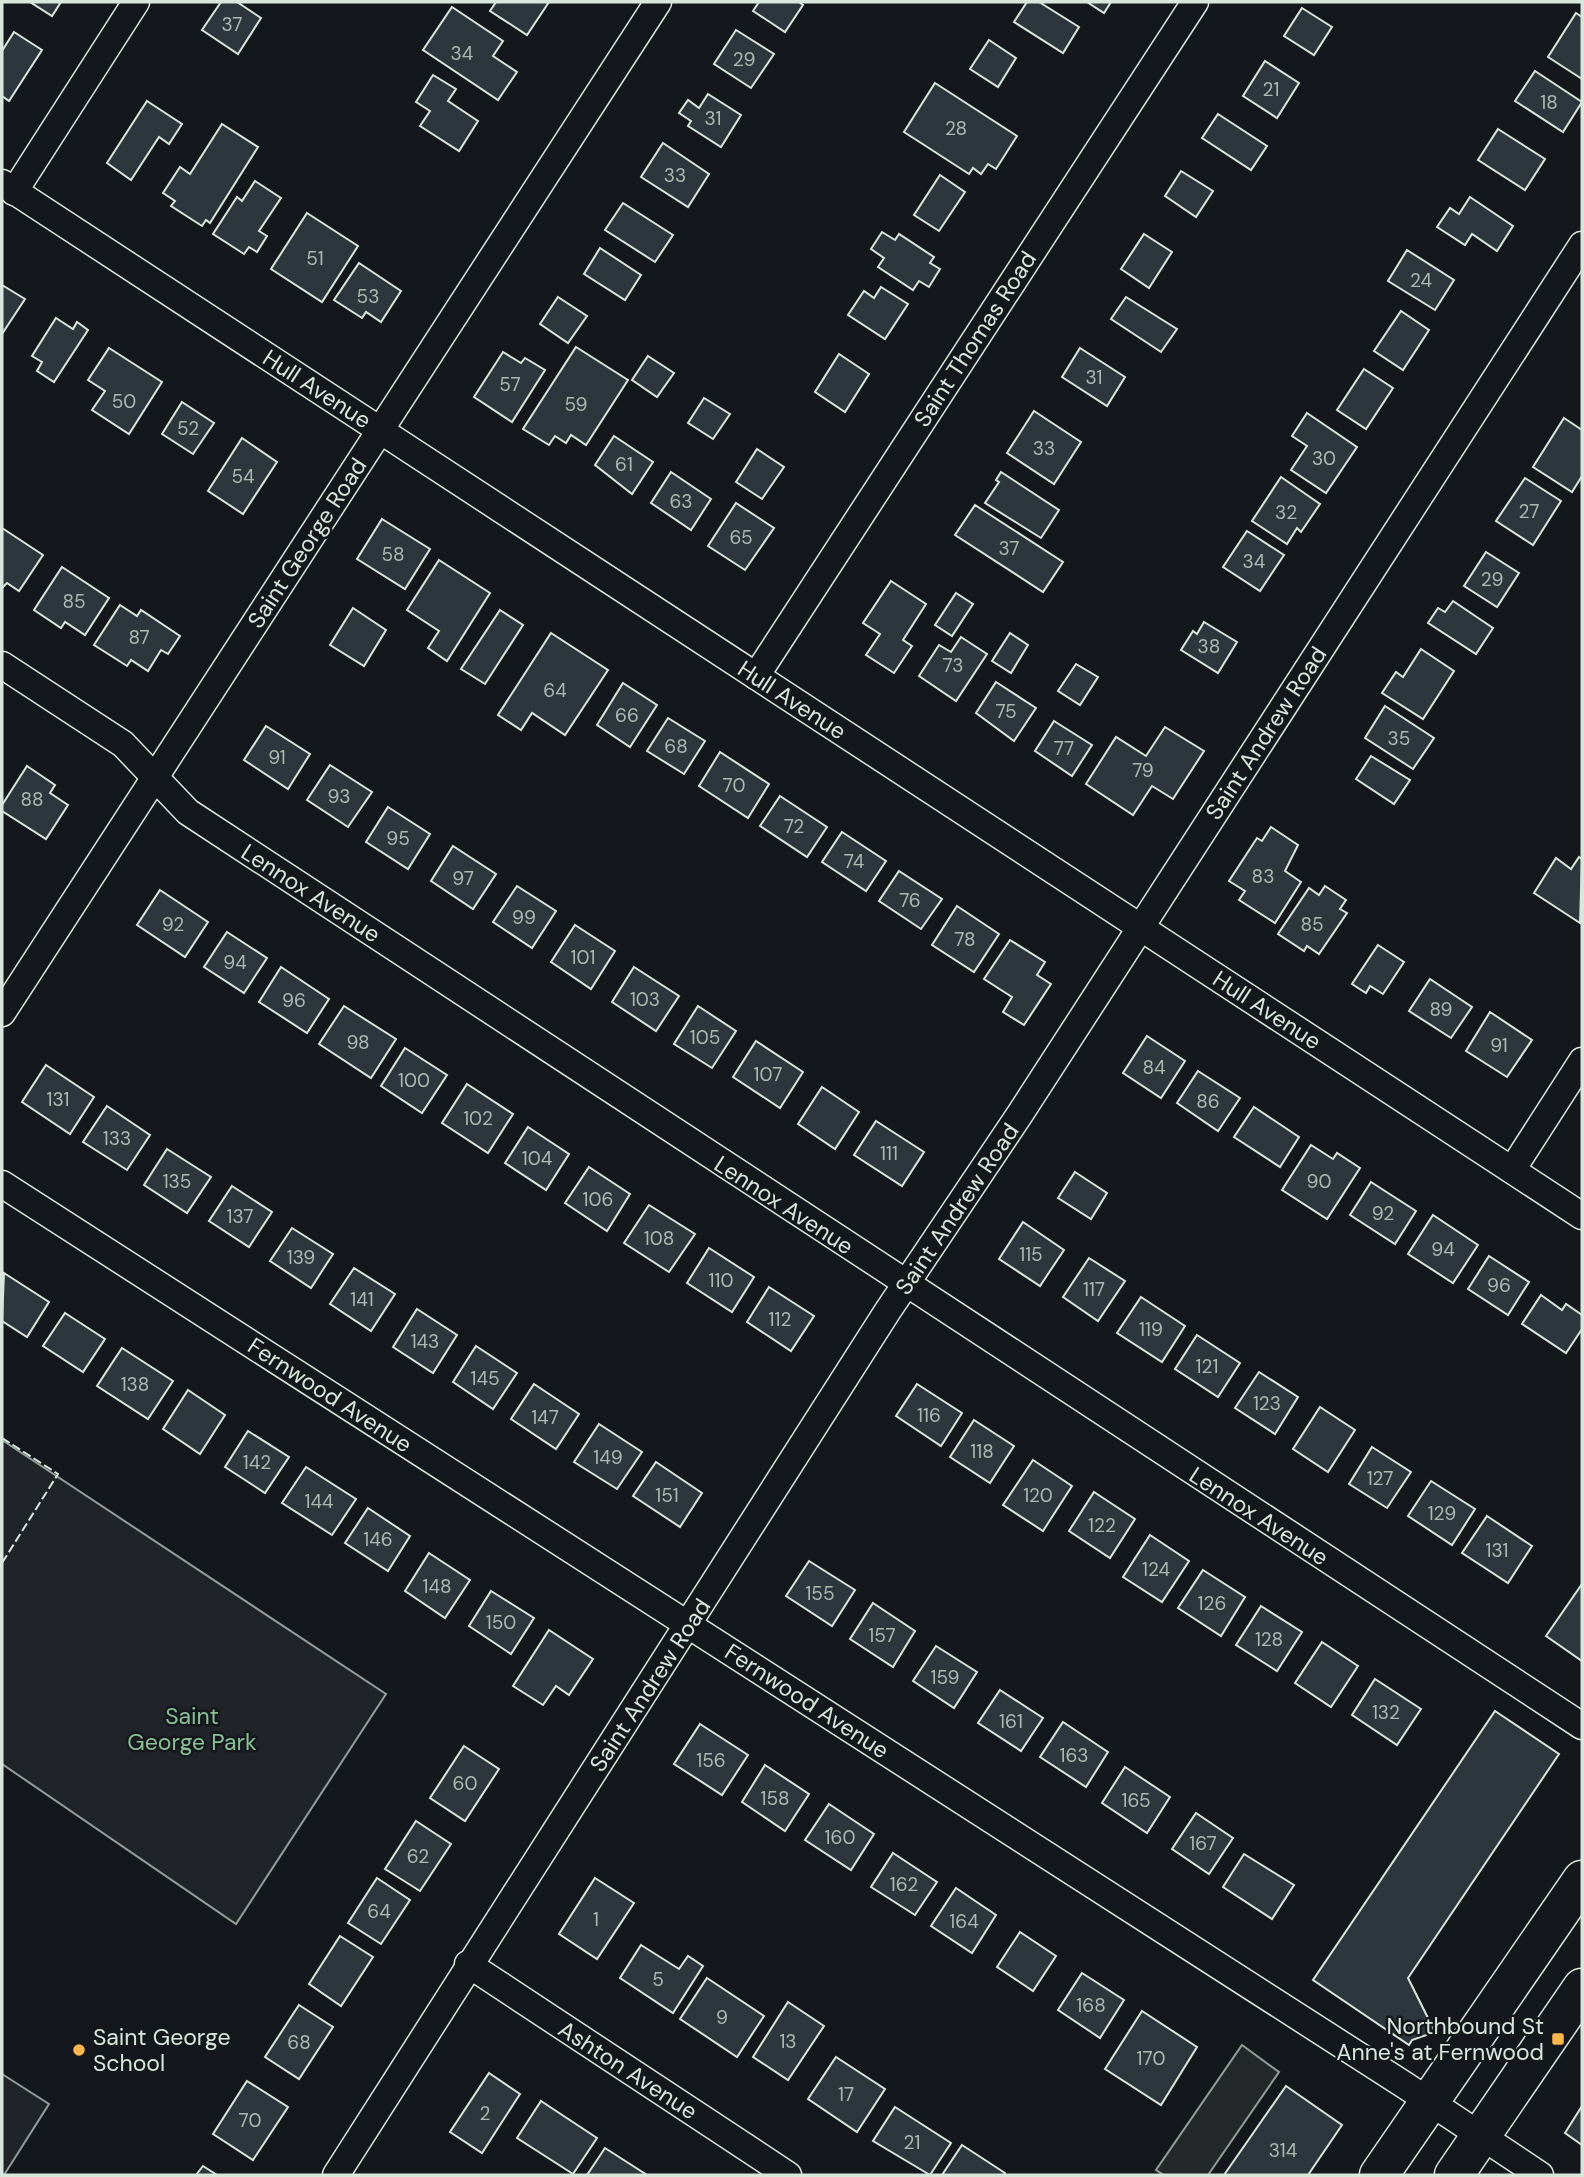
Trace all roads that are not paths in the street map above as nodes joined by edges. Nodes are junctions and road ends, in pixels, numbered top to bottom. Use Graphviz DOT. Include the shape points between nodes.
graph roads {
  1 [pos="136,2"];
  2 [pos="658,2"];
  3 [pos="1195,2"];
  4 [pos="8,188"];
  5 [pos="1582,244"];
  6 [pos="381,431"];
  7 [pos="2,665"];
  8 [pos="756,676"];
  9 [pos="154,777"];
  10 [pos="1141,928"];
  11 [pos="2,1013"];
  12 [pos="1582,1061"];
  13 [pos="1512,1170"];
  14 [pos="2,1184"];
  15 [pos="1582,1216"];
  16 [pos="907,1286"];
  17 [pos="690,1626"];
  18 [pos="1582,1726"];
  19 [pos="1582,1880"];
  20 [pos="468,1964"];
  21 [pos="1582,1989"];
  22 [pos="1431,2102"];
  23 [pos="1480,2137"];
  24 [pos="336,2175"];
  25 [pos="788,2175"];
  26 [pos="1379,2175"];
  27 [pos="1454,2175"];
  28 [pos="1540,2175"];
  1 -- 4 [label="street"];
  2 -- 6 [label="street, Saint George Road"];
  3 -- 8 [label="street, Saint Thomas Road"];
  4 -- 6 [label="street, Hull Avenue"];
  5 -- 10 [label="street, Saint Andrew Road"];
  6 -- 8 [label="street, Hull Avenue"];
  6 -- 9 [label="street, Saint George Road"];
  7 -- 9 [label="street, Lennox Avenue" via="123,744"];
  8 -- 10 [label="street, Hull Avenue"];
  9 -- 11 [label="street, Saint George Road"];
  9 -- 16 [label="street, Lennox Avenue" via="188,812"];
  10 -- 13 [label="street, Hull Avenue"];
  10 -- 16 [label="street, Saint Andrew Road"];
  12 -- 13 [label="street"];
  13 -- 15 [label="street, Hull Avenue"];
  14 -- 17 [label="street, Fernwood Avenue"];
  16 -- 17 [label="street, Saint Andrew Road"];
  16 -- 18 [label="street, Lennox Avenue"];
  17 -- 20 [label="street, Saint Andrew Road"];
  17 -- 22 [label="street, Fernwood Avenue"];
  19 -- 22 [label="main road"];
  20 -- 24 [label="street, Saint Andrew Road"];
  20 -- 25 [label="street, Ashton Avenue"];
  21 -- 23 [label="main road"];
  22 -- 23 [label="street, Fernwood Avenue"];
  22 -- 26 [label="main road"];
  23 -- 27 [label="main road"];
  23 -- 28 [label="street, Fernwood Avenue"];
}
